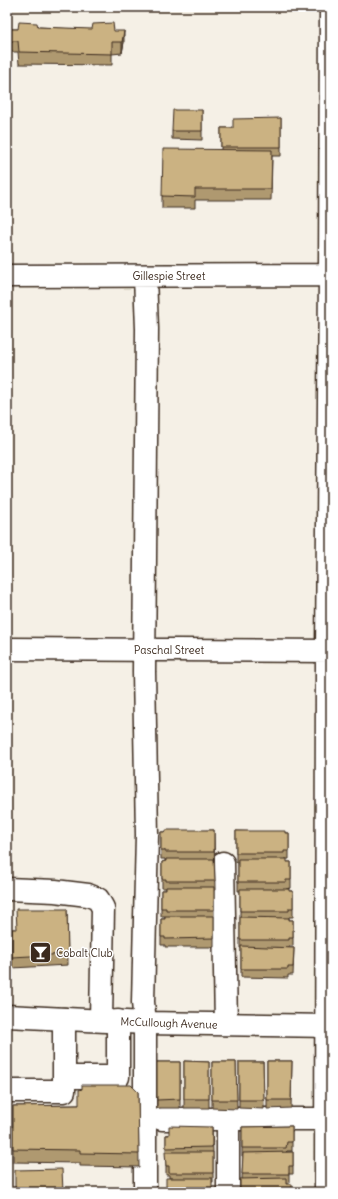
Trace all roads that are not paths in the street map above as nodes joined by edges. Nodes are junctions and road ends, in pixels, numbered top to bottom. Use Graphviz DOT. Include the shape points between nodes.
graph roads {
  1 [pos="331,7"];
  2 [pos="330,275"];
  3 [pos="7,276"];
  4 [pos="145,276"];
  5 [pos="7,649"];
  6 [pos="144,650"];
  7 [pos="329,651"];
  8 [pos="223,863"];
  9 [pos="7,889"];
  10 [pos="7,1016"];
  11 [pos="64,1019"];
  12 [pos="109,1021"];
  13 [pos="146,1023"];
  14 [pos="226,1024"];
  15 [pos="329,1026"];
  16 [pos="64,1077"];
  17 [pos="7,1091"];
  18 [pos="162,1119"];
  19 [pos="228,1119"];
  20 [pos="326,1119"];
  21 [pos="145,1192"];
  22 [pos="228,1192"];
  23 [pos="326,1192"];
  1 -- 2 [label="street"];
  2 -- 4 [label="street, Gillespie Street"];
  2 -- 7 [label="street"];
  3 -- 4 [label="street, Gillespie Street"];
  4 -- 6 [label="street"];
  5 -- 6 [label="street, Paschal Street"];
  6 -- 7 [label="street, Paschal Street"];
  6 -- 13 [label="street" via="146,835 143,1002"];
  7 -- 15 [label="street"];
  8 -- 14 [label="street"];
  9 -- 12 [label="street" via="56,890 88,894 98,899 104,908"];
  10 -- 11 [label="street, McCullough Avenue"];
  11 -- 12 [label="street, McCullough Avenue"];
  11 -- 16 [label="street"];
  12 -- 13 [label="street, McCullough Avenue"];
  12 -- 16 [label="street" via="118,1077"];
  13 -- 14 [label="street, McCullough Avenue"];
  13 -- 21 [label="street"];
  14 -- 15 [label="street, McCullough Avenue"];
  15 -- 20 [label="street"];
  16 -- 17 [label="street" via="64,1091"];
  18 -- 19 [label="street"];
  19 -- 20 [label="street"];
  19 -- 22 [label="street"];
  20 -- 23 [label="street"];
}
